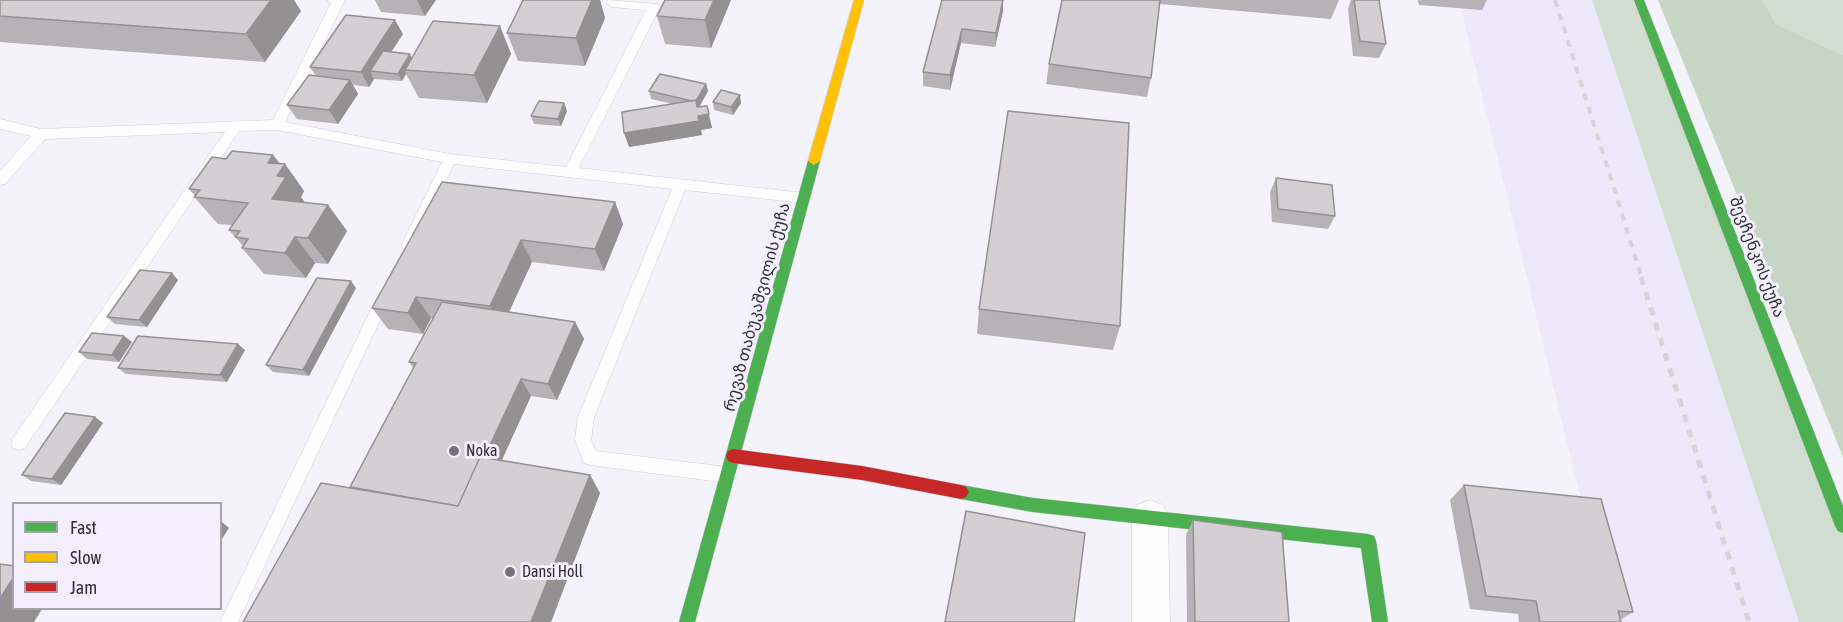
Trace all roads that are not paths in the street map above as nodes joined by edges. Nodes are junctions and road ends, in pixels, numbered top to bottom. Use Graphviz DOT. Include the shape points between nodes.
graph roads {
  1 [pos="333,0"];
  2 [pos="339,0"];
  3 [pos="859,0"];
  4 [pos="1639,0"];
  5 [pos="609,2"];
  6 [pos="0,124"];
  7 [pos="277,125"];
  8 [pos="235,127"];
  9 [pos="41,134"];
  10 [pos="450,159"];
  11 [pos="571,171"];
  12 [pos="0,180"];
  13 [pos="681,183"];
  14 [pos="804,198"];
  15 [pos="404,256"];
  16 [pos="393,277"];
  17 [pos="19,443"];
  18 [pos="733,456"];
  19 [pos="728,475"];
  20 [pos="1150,517"];
  21 [pos="1843,526"];
  22 [pos="229,622"];
  23 [pos="687,622"];
  24 [pos="1151,622"];
  25 [pos="1380,622"];
  1 -- 2 [label="lane"];
  2 -- 7 [label="lane"];
  3 -- 14 [label="street, რევაზ თაბუკაშვილის ქუჩა"];
  4 -- 21 [label="street, შევჩენკოს ქუჩა"];
  5 -- 11 [label="lane" via="654,7"];
  6 -- 9 [label="lane"];
  7 -- 8 [label="lane"];
  7 -- 10 [label="lane"];
  8 -- 9 [label="lane"];
  8 -- 17 [label="lane"];
  9 -- 12 [label="lane"];
  10 -- 11 [label="lane"];
  10 -- 15 [label="lane"];
  11 -- 13 [label="lane"];
  13 -- 14 [label="lane"];
  13 -- 19 [label="lane" via="586,417 583,440 590,458"];
  14 -- 18 [label="street, რევაზ თაბუკაშვილის ქუჩა"];
  16 -- 22 [label="lane"];
  18 -- 19 [label="street, რევაზ თაბუკაშვილის ქუჩა"];
  18 -- 20 [label="street" via="862,473 1033,505"];
  19 -- 23 [label="street, რევაზ თაბუკაშვილის ქუჩა"];
  20 -- 24 [label="street"];
  20 -- 25 [label="street" via="1368,541"];
}
